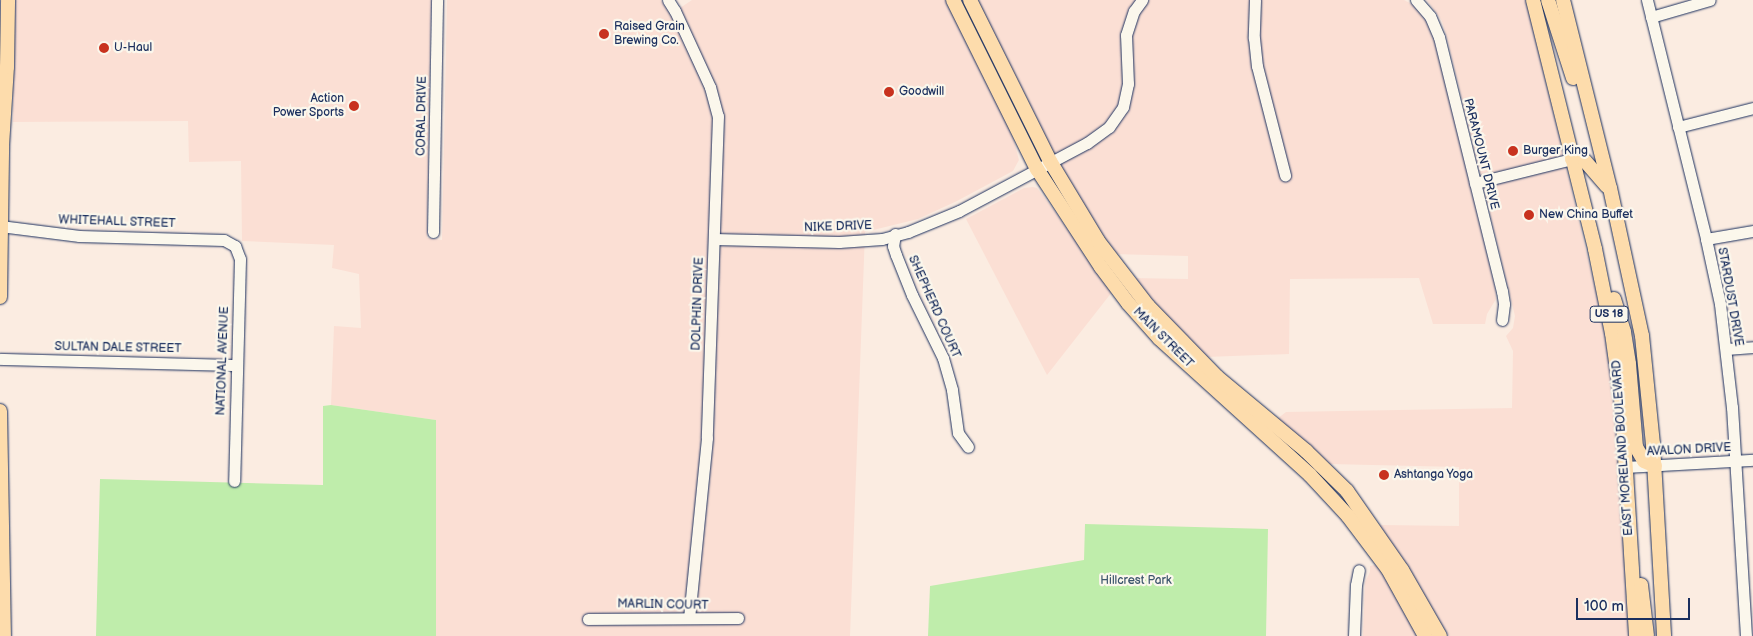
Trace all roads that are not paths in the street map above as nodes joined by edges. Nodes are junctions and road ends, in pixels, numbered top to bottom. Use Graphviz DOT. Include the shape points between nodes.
graph roads {
  1 [pos="8,0"];
  2 [pos="437,0"];
  3 [pos="953,0"];
  4 [pos="970,0"];
  5 [pos="1142,0"];
  6 [pos="1255,0"];
  7 [pos="1416,0"];
  8 [pos="1533,0"];
  9 [pos="1548,0"];
  10 [pos="1563,0"];
  11 [pos="1647,0"];
  12 [pos="1710,0"];
  13 [pos="673,2"];
  14 [pos="1651,16"];
  15 [pos="0,77"];
  16 [pos="5,99"];
  17 [pos="1753,108"];
  18 [pos="1594,127"];
  19 [pos="1678,127"];
  20 [pos="1572,159"];
  21 [pos="1050,161"];
  22 [pos="1037,169"];
  23 [pos="1285,175"];
  24 [pos="1475,183"];
  25 [pos="1610,188"];
  26 [pos="1,226"];
  27 [pos="1753,231"];
  28 [pos="433,232"];
  29 [pos="896,234"];
  30 [pos="714,239"];
  31 [pos="1706,239"];
  32 [pos="232,244"];
  33 [pos="1085,245"];
  34 [pos="1595,249"];
  35 [pos="1126,278"];
  36 [pos="0,297"];
  37 [pos="1502,320"];
  38 [pos="1753,347"];
  39 [pos="1726,349"];
  40 [pos="0,359"];
  41 [pos="236,365"];
  42 [pos="0,411"];
  43 [pos="1287,445"];
  44 [pos="968,447"];
  45 [pos="1312,457"];
  46 [pos="1753,460"];
  47 [pos="1736,461"];
  48 [pos="1655,466"];
  49 [pos="1626,467"];
  50 [pos="1302,468"];
  51 [pos="234,481"];
  52 [pos="1359,506"];
  53 [pos="1348,516"];
  54 [pos="1631,553"];
  55 [pos="1359,570"];
  56 [pos="1749,606"];
  57 [pos="689,618"];
  58 [pos="738,618"];
  59 [pos="588,619"];
  60 [pos="1423,633"];
  61 [pos="4,636"];
  62 [pos="1354,636"];
  63 [pos="1440,636"];
  64 [pos="1636,636"];
  65 [pos="1647,636"];
  66 [pos="1664,636"];
  67 [pos="1746,636"];
  1 -- 16 [label="main road"];
  2 -- 28 [label="street, CORAL DRIVE"];
  3 -- 22 [label="main road, MAIN STREET"];
  4 -- 21 [label="main road, MAIN STREET"];
  5 -- 21 [label="street" via="1134,11 1126,35 1127,90 1120,114 1090,142"];
  6 -- 23 [label="street" via="1254,38 1258,66"];
  7 -- 24 [label="street, PARAMOUNT DRIVE" via="1430,16 1439,37"];
  8 -- 20 [label="main road, EAST MORELAND BOULEVARD / US 18"];
  9 -- 18 [label="main road, US 18" via="1582,105"];
  10 -- 18 [label="main road"];
  11 -- 14 [label="street, STARDUST DRIVE"];
  12 -- 14 [label="street"];
  13 -- 30 [label="street, DOLPHIN DRIVE" via="716,102"];
  14 -- 19 [label="street, STARDUST DRIVE"];
  15 -- 16 [label="main road"];
  16 -- 26 [label="main road"];
  17 -- 19 [label="street"];
  18 -- 25 [label="main road, US 18"];
  19 -- 31 [label="street, STARDUST DRIVE"];
  20 -- 24 [label="street"];
  20 -- 25 [label="main road" via="1585,161"];
  20 -- 34 [label="main road, EAST MORELAND BOULEVARD / US 18"];
  21 -- 22 [label="street"];
  21 -- 35 [label="main road, MAIN STREET" via="1098,241"];
  22 -- 29 [label="street, NIKE DRIVE" via="942,219"];
  22 -- 33 [label="main road, MAIN STREET"];
  24 -- 37 [label="street, PARAMOUNT DRIVE" via="1502,291"];
  25 -- 48 [label="main road, US 18" via="1642,336"];
  26 -- 32 [label="street, WHITEHALL STREET" via="79,236 224,240"];
  26 -- 36 [label="main road"];
  27 -- 31 [label="street"];
  29 -- 30 [label="street, NIKE DRIVE" via="854,242"];
  29 -- 44 [label="street, SHEPHERD COURT" via="896,255 943,358 952,390 958,433"];
  30 -- 57 [label="street, DOLPHIN DRIVE" via="707,438"];
  31 -- 39 [label="street, STARDUST DRIVE"];
  32 -- 41 [label="street, NATIONAL AVENUE" via="240,259"];
  33 -- 35 [label="main road" via="1094,246 1113,270"];
  33 -- 43 [label="main road, MAIN STREET" via="1128,304 1159,338"];
  34 -- 48 [label="main road" via="1624,332 1636,447 1644,460"];
  34 -- 49 [label="main road, EAST MORELAND BOULEVARD / US 18" via="1617,363"];
  35 -- 43 [label="main road, MAIN STREET" via="1148,306"];
  38 -- 39 [label="street"];
  39 -- 47 [label="street, STARDUST DRIVE"];
  40 -- 41 [label="street, SULTAN DALE STREET"];
  41 -- 51 [label="street, NATIONAL AVENUE"];
  42 -- 61 [label="main road"];
  43 -- 45 [label="main road, MAIN STREET"];
  43 -- 50 [label="main road, MAIN STREET"];
  45 -- 50 [label="main road"];
  45 -- 52 [label="main road, MAIN STREET"];
  46 -- 47 [label="street, AVALON DRIVE"];
  47 -- 48 [label="street, AVALON DRIVE"];
  47 -- 56 [label="street, STARDUST DRIVE"];
  48 -- 49 [label="street, AVALON DRIVE"];
  48 -- 66 [label="main road, US 18"];
  49 -- 54 [label="main road, EAST MORELAND BOULEVARD / US 18"];
  50 -- 53 [label="main road, MAIN STREET"];
  52 -- 53 [label="main road"];
  52 -- 63 [label="main road, MAIN STREET" via="1402,570"];
  53 -- 60 [label="main road, MAIN STREET" via="1388,569"];
  54 -- 64 [label="main road, EAST MORELAND BOULEVARD / US 18"];
  54 -- 65 [label="main road" via="1640,582"];
  55 -- 62 [label="street"];
  56 -- 67 [label="street, STARDUST DRIVE"];
  57 -- 58 [label="street, MARLIN COURT"];
  57 -- 59 [label="street, MARLIN COURT"];
}
